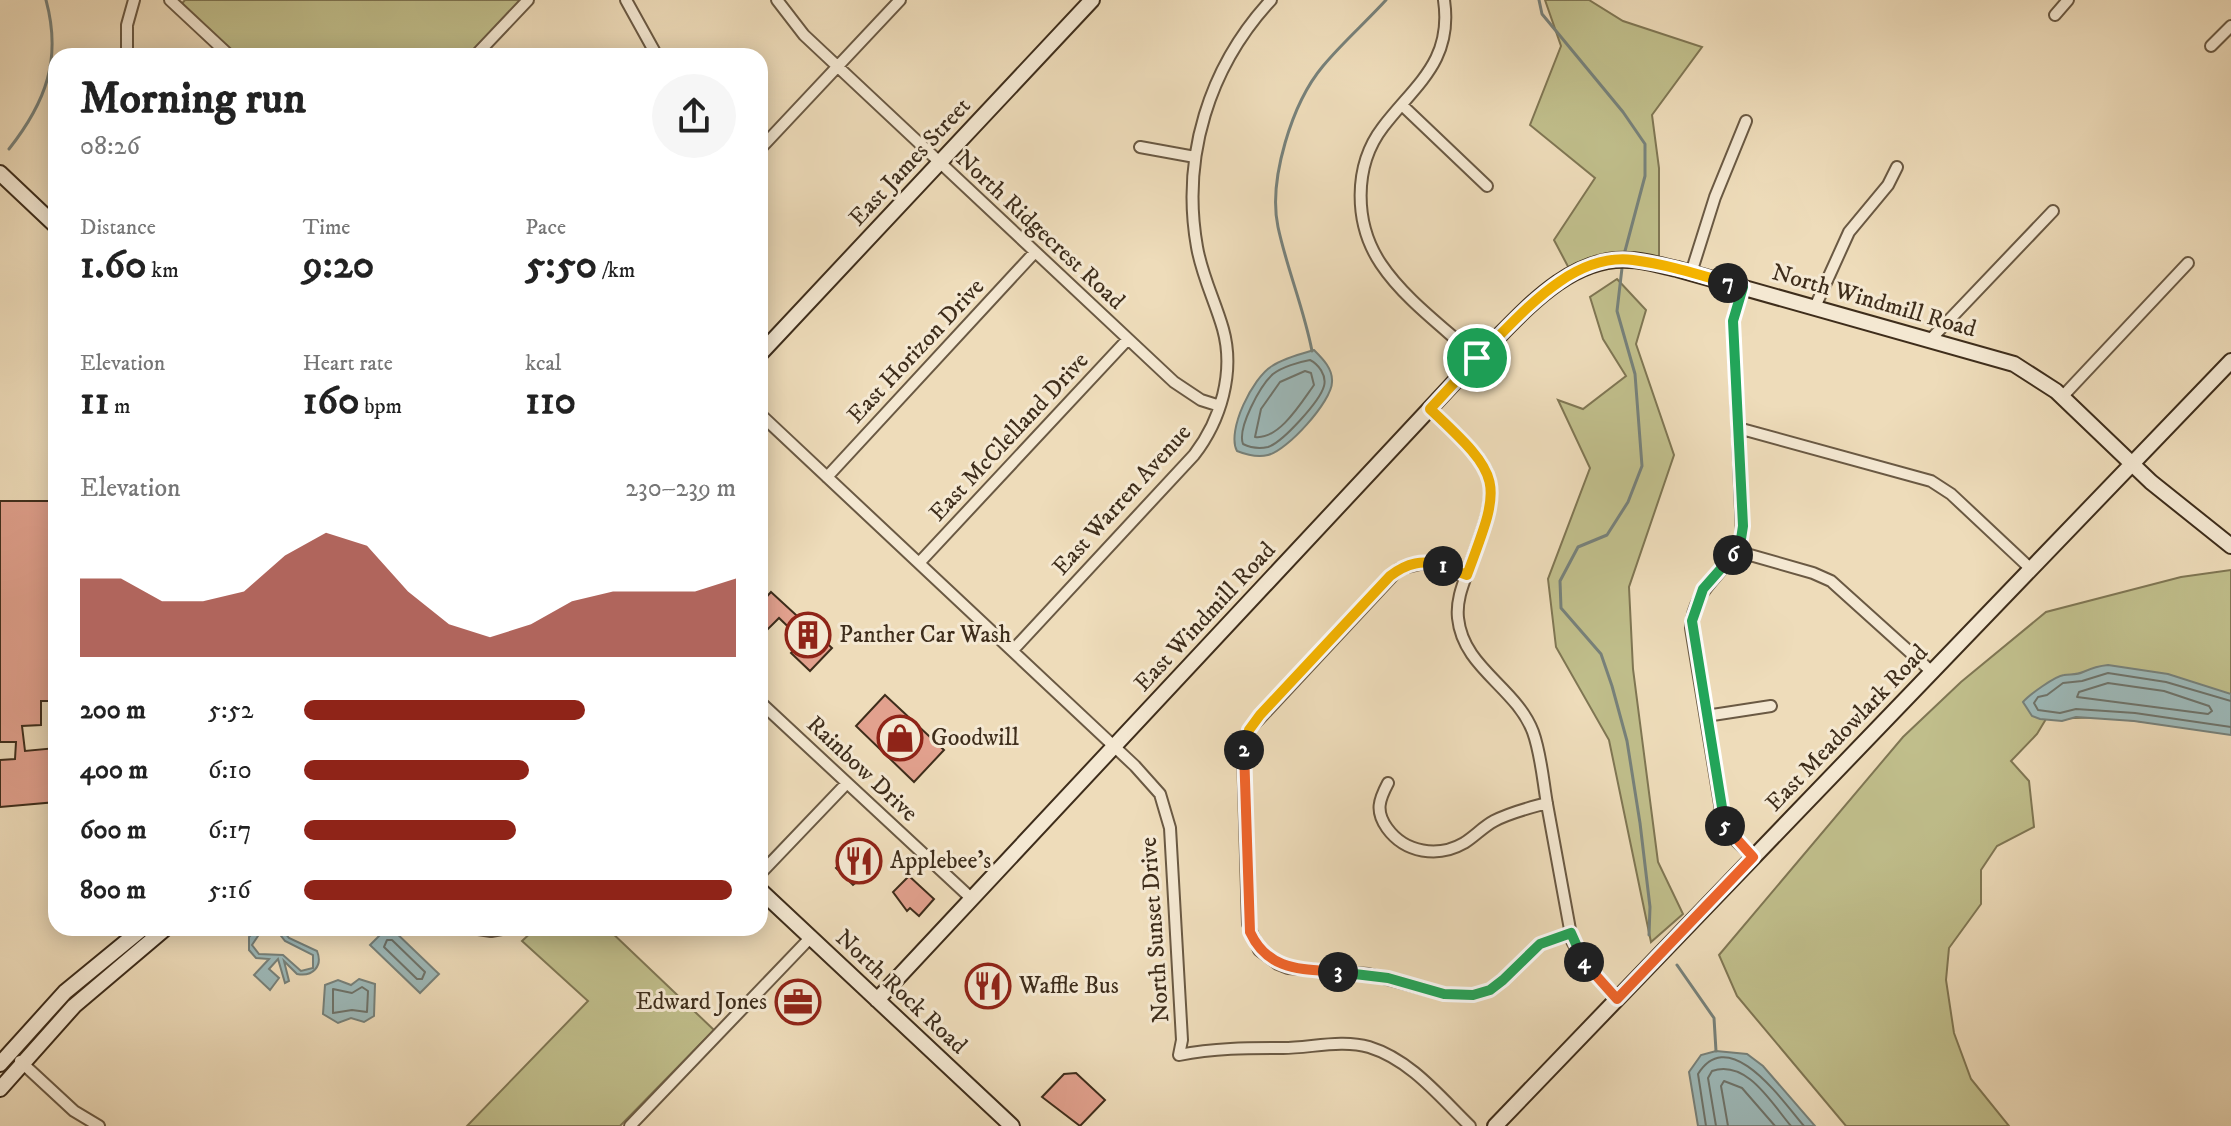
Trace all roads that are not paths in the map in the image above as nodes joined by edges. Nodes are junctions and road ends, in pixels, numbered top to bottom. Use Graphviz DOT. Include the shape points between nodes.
graph roads {
  1 [pos="134,0"];
  2 [pos="170,0"];
  3 [pos="528,0"];
  4 [pos="626,0"];
  5 [pos="777,0"];
  6 [pos="900,0"];
  7 [pos="1092,0"];
  8 [pos="1271,0"];
  9 [pos="1444,0"];
  10 [pos="2068,0"];
  11 [pos="2055,15"];
  12 [pos="2231,26"];
  13 [pos="2211,46"];
  14 [pos="127,48"];
  15 [pos="221,48"];
  16 [pos="483,48"];
  17 [pos="653,48"];
  18 [pos="838,67"];
  19 [pos="1403,106"];
  20 [pos="1746,121"];
  21 [pos="768,141"];
  22 [pos="1140,147"];
  23 [pos="1195,157"];
  24 [pos="939,163"];
  25 [pos="1897,167"];
  26 [pos="0,173"];
  27 [pos="1487,186"];
  28 [pos="2053,211"];
  29 [pos="48,218"];
  30 [pos="1035,252"];
  31 [pos="2188,263"];
  32 [pos="1691,273"];
  33 [pos="1572,274"];
  34 [pos="1743,287"];
  35 [pos="1815,307"];
  36 [pos="1128,339"];
  37 [pos="1930,340"];
  38 [pos="768,345"];
  39 [pos="1477,358"];
  40 [pos="2231,361"];
  41 [pos="2062,397"];
  42 [pos="1220,406"];
  43 [pos="1430,409"];
  44 [pos="768,422"];
  45 [pos="1738,428"];
  46 [pos="2132,464"];
  47 [pos="827,477"];
  48 [pos="2231,546"];
  49 [pos="1736,551"];
  50 [pos="919,563"];
  51 [pos="2031,569"];
  52 [pos="1467,575"];
  53 [pos="1013,650"];
  54 [pos="1932,672"];
  55 [pos="1771,706"];
  56 [pos="768,709"];
  57 [pos="1706,716"];
  58 [pos="1113,747"];
  59 [pos="847,783"];
  60 [pos="1388,783"];
  61 [pos="1547,803"];
  62 [pos="1753,857"];
  63 [pos="768,866"];
  64 [pos="768,897"];
  65 [pos="972,899"];
  66 [pos="1571,933"];
  67 [pos="133,936"];
  68 [pos="156,936"];
  69 [pos="811,937"];
  70 [pos="1617,999"];
  71 [pos="877,1000"];
  72 [pos="4,1058"];
  73 [pos="23,1063"];
  74 [pos="0,1089"];
  75 [pos="99,1126"];
  76 [pos="630,1126"];
  77 [pos="1012,1126"];
  78 [pos="1470,1126"];
  79 [pos="1495,1126"];
  1 -- 14 [label="street"];
  2 -- 15 [label="street"];
  3 -- 16 [label="street"];
  4 -- 17 [label="street"];
  5 -- 18 [label="street, North Ridgecrest Road"];
  6 -- 18 [label="street"];
  7 -- 24 [label="street, East James Street"];
  8 -- 23 [label="street, East Warren Avenue" via="1225,64"];
  9 -- 19 [label="street" via="1443,35 1435,62"];
  10 -- 11 [label="street"];
  12 -- 13 [label="street"];
  18 -- 21 [label="street"];
  18 -- 24 [label="street, North Ridgecrest Road"];
  19 -- 27 [label="street"];
  19 -- 39 [label="street" via="1383,127 1368,155 1360,195 1365,230 1392,279"];
  20 -- 32 [label="street"];
  22 -- 23 [label="street"];
  23 -- 42 [label="street, East Warren Avenue" via="1197,250 1227,353"];
  24 -- 30 [label="street, North Ridgecrest Road"];
  24 -- 38 [label="street, East James Street"];
  25 -- 35 [label="street" via="1849,232"];
  26 -- 29 [label="street"];
  28 -- 37 [label="street"];
  30 -- 36 [label="street, North Ridgecrest Road"];
  30 -- 47 [label="street, East Horizon Drive"];
  31 -- 41 [label="street"];
  32 -- 33 [label="street, North Windmill Road" via="1631,260 1603,262"];
  32 -- 34 [label="street, North Windmill Road"];
  33 -- 39 [label="street, East Windmill Road"];
  34 -- 35 [label="street, North Windmill Road"];
  34 -- 45 [label="street" via="1733,321"];
  35 -- 37 [label="street, North Windmill Road"];
  36 -- 42 [label="street, North Ridgecrest Road" via="1182,388"];
  36 -- 50 [label="street, East McClelland Drive"];
  37 -- 41 [label="street, North Windmill Road" via="2014,364"];
  39 -- 43 [label="street, East Windmill Road"];
  40 -- 46 [label="street, East Meadowlark Road"];
  41 -- 46 [label="street, North Windmill Road"];
  42 -- 53 [label="street, East Warren Avenue" via="1194,455"];
  43 -- 52 [label="street" via="1476,453 1490,483 1490,513"];
  43 -- 58 [label="street, East Windmill Road"];
  44 -- 47 [label="street, North Sunset Drive"];
  45 -- 49 [label="street" via="1743,526"];
  45 -- 51 [label="street" via="1931,481"];
  46 -- 48 [label="street, North Windmill Road"];
  46 -- 51 [label="street, East Meadowlark Road"];
  47 -- 50 [label="street, North Sunset Drive"];
  49 -- 54 [label="street" via="1831,581"];
  49 -- 57 [label="street" via="1703,589 1692,621"];
  50 -- 53 [label="street, North Sunset Drive"];
  51 -- 54 [label="street, East Meadowlark Road"];
  52 -- 61 [label="street" via="1458,607 1463,641 1529,722"];
  52 -- 66 [label="street" via="1428,562 1399,569 1249,730 1243,752 1250,932 1268,958 1288,968 1383,977 1458,995 1493,988 1540,944"];
  53 -- 58 [label="street, North Sunset Drive"];
  54 -- 62 [label="street, East Meadowlark Road"];
  55 -- 57 [label="street"];
  56 -- 59 [label="street, Rainbow Drive"];
  57 -- 62 [label="street" via="1726,828"];
  58 -- 65 [label="street, East Windmill Road"];
  58 -- 78 [label="street, North Sunset Drive" via="1160,794 1170,828 1179,1055 1209,1049 1368,1047 1424,1079"];
  59 -- 63 [label="street"];
  59 -- 65 [label="street, Rainbow Drive"];
  60 -- 61 [label="street" via="1380,798 1381,819 1399,840 1431,853 1460,845 1513,812"];
  61 -- 66 [label="street"];
  62 -- 70 [label="street, East Meadowlark Road"];
  64 -- 69 [label="street, North Rock Road"];
  65 -- 71 [label="street, East Windmill Road"];
  66 -- 70 [label="street" via="1581,958"];
  67 -- 72 [label="street" via="65,992"];
  68 -- 73 [label="street" via="95,987"];
  69 -- 71 [label="street, North Rock Road"];
  69 -- 76 [label="street"];
  70 -- 79 [label="street, East Meadowlark Road"];
  71 -- 77 [label="street, North Rock Road"];
  72 -- 73 [label="street"];
  73 -- 74 [label="street"];
  73 -- 75 [label="street" via="74,1111"];
}
